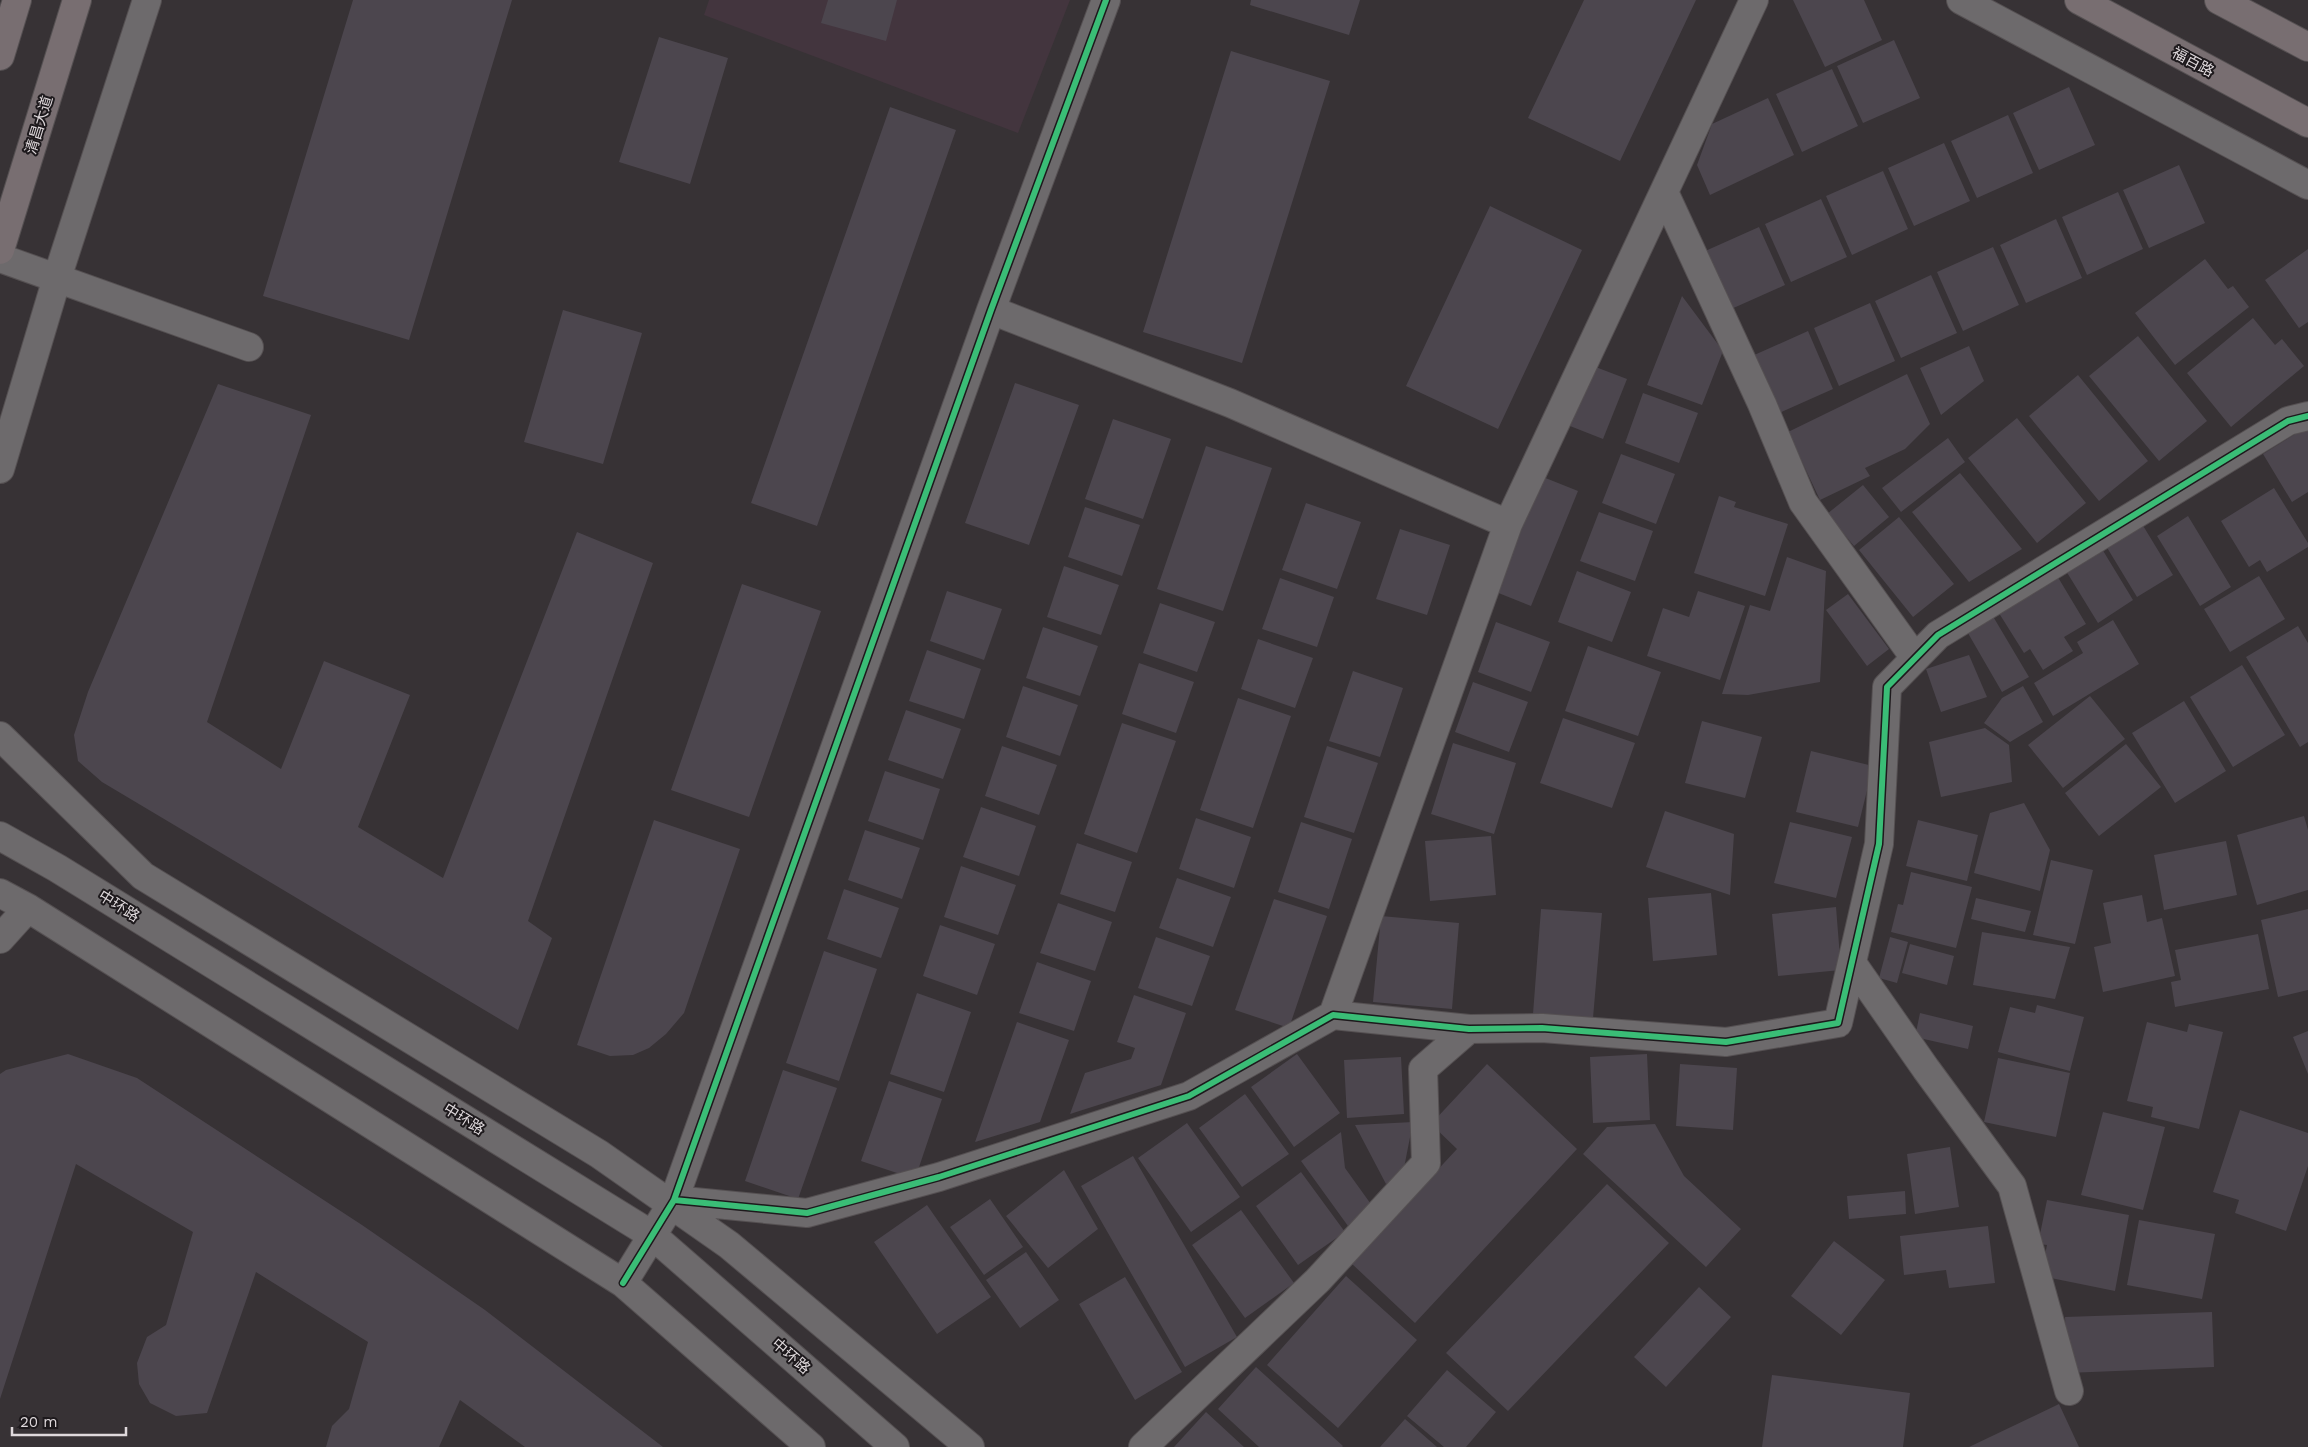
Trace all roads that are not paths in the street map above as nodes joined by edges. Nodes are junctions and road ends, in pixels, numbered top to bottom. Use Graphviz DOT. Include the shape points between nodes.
graph roads {
  1 [pos="17,0"];
  2 [pos="77,0"];
  3 [pos="147,0"];
  4 [pos="1106,0"];
  5 [pos="1754,0"];
  6 [pos="1961,0"];
  7 [pos="2079,0"];
  8 [pos="2219,0"];
  9 [pos="2,41"];
  10 [pos="2308,47"];
  11 [pos="2308,124"];
  12 [pos="2308,185"];
  13 [pos="1664,192"];
  14 [pos="0,250"];
  15 [pos="0,258"];
  16 [pos="57,278"];
  17 [pos="991,310"];
  18 [pos="249,347"];
  19 [pos="2308,416"];
  20 [pos="0,469"];
  21 [pos="1508,524"];
  22 [pos="1915,658"];
  23 [pos="0,736"];
  24 [pos="0,836"];
  25 [pos="0,893"];
  26 [pos="28,908"];
  27 [pos="0,939"];
  28 [pos="1852,963"];
  29 [pos="1333,1014"];
  30 [pos="1469,1029"];
  31 [pos="673,1202"];
  32 [pos="652,1235"];
  33 [pos="623,1283"];
  34 [pos="2069,1391"];
  35 [pos="811,1447"];
  36 [pos="895,1447"];
  37 [pos="970,1447"];
  38 [pos="1143,1447"];
  1 -- 9 [label="main road"];
  2 -- 14 [label="main road, 清昌大道"];
  3 -- 16 [label="street"];
  4 -- 17 [label="street"];
  5 -- 13 [label="street"];
  6 -- 12 [label="street"];
  7 -- 11 [label="main road, 福百路"];
  8 -- 10 [label="main road"];
  13 -- 21 [label="street"];
  13 -- 22 [label="street" via="1762,404 1803,502"];
  15 -- 16 [label="street"];
  16 -- 18 [label="street"];
  16 -- 20 [label="street"];
  17 -- 21 [label="street" via="1230,403"];
  17 -- 31 [label="street"];
  19 -- 22 [label="street" via="2288,421 1954,625 1938,635"];
  21 -- 29 [label="street"];
  22 -- 28 [label="street" via="1887,687 1879,844"];
  23 -- 31 [label="street" via="143,876"];
  24 -- 32 [label="street, 中环路"];
  25 -- 26 [label="street"];
  26 -- 27 [label="street"];
  26 -- 33 [label="street"];
  28 -- 30 [label="street" via="1838,1023 1726,1042 1542,1028"];
  28 -- 34 [label="street" via="2012,1186"];
  29 -- 30 [label="street"];
  29 -- 31 [label="street" via="1189,1096 939,1177 807,1213"];
  30 -- 38 [label="street" via="1423,1069 1426,1163 1318,1280"];
  31 -- 32 [label="street"];
  31 -- 37 [label="street"];
  32 -- 33 [label="street"];
  32 -- 36 [label="street, 中环路"];
  33 -- 35 [label="street"];
}
